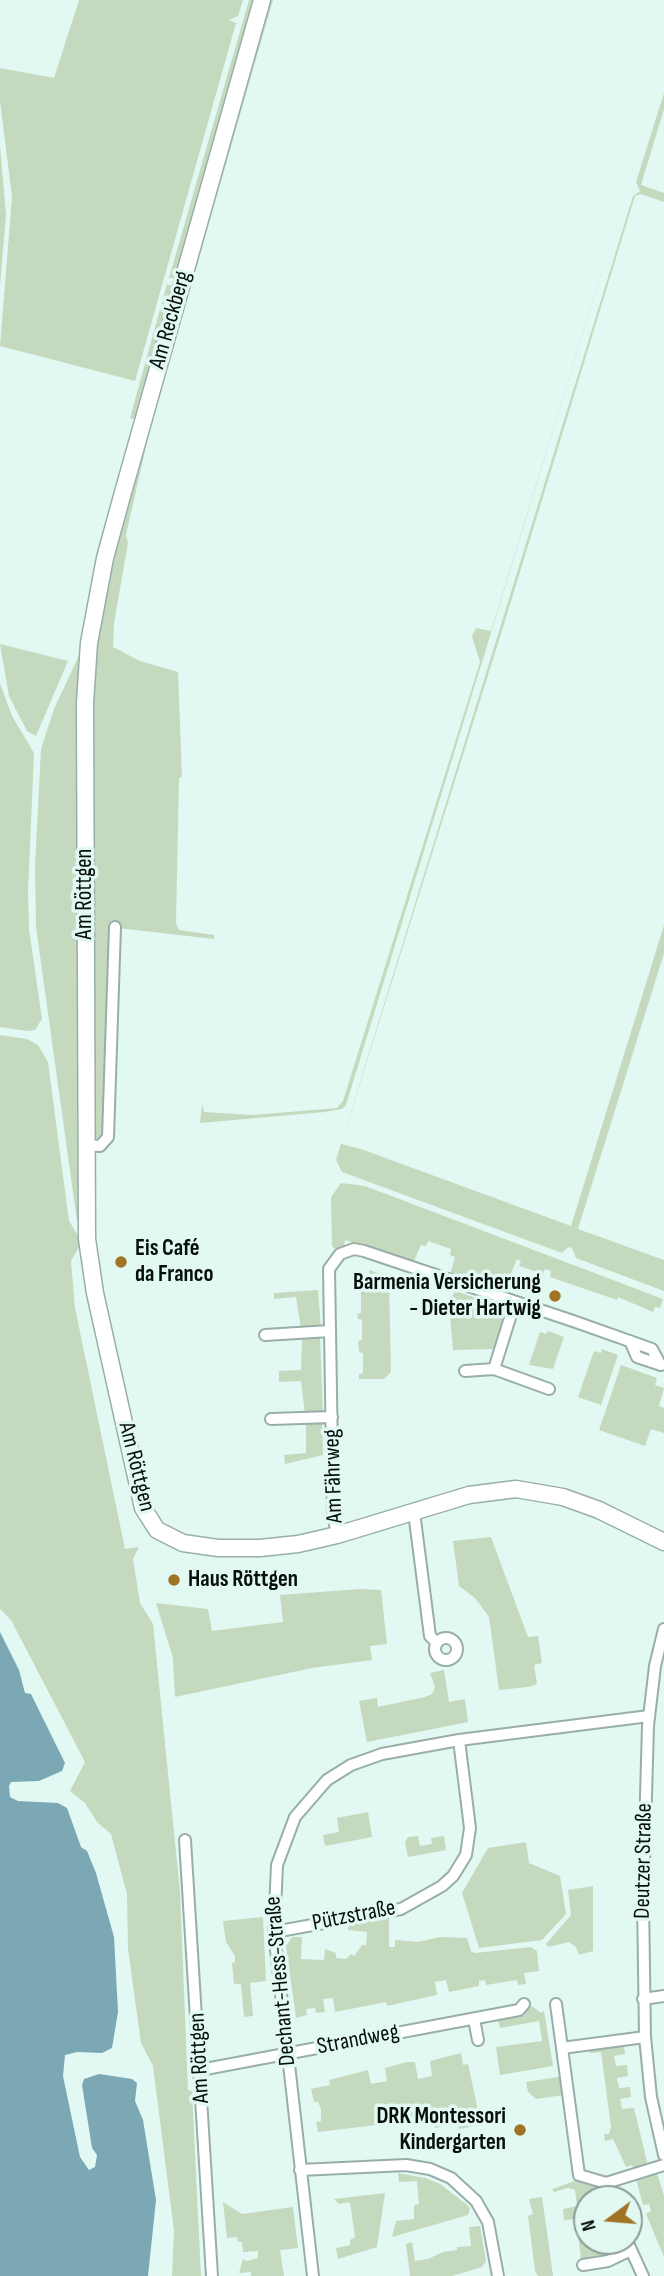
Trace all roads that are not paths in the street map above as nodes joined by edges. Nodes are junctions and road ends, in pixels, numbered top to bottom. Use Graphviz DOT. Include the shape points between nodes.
graph roads {
  1 [pos="262,0"];
  2 [pos="89,643"];
  3 [pos="114,927"];
  4 [pos="86,1145"];
  5 [pos="515,1301"];
  6 [pos="330,1331"];
  7 [pos="265,1335"];
  8 [pos="662,1365"];
  9 [pos="494,1369"];
  10 [pos="465,1371"];
  11 [pos="549,1389"];
  12 [pos="332,1416"];
  13 [pos="271,1419"];
  14 [pos="414,1512"];
  15 [pos="337,1535"];
  16 [pos="664,1542"];
  17 [pos="664,1629"];
  18 [pos="437,1643"];
  19 [pos="664,1670"];
  20 [pos="654,1682"];
  21 [pos="649,1716"];
  22 [pos="459,1740"];
  23 [pos="185,1840"];
  24 [pos="274,1931"];
  25 [pos="664,1996"];
  26 [pos="643,1999"];
  27 [pos="524,2004"];
  28 [pos="556,2004"];
  29 [pos="474,2018"];
  30 [pos="645,2037"];
  31 [pos="478,2039"];
  32 [pos="562,2048"];
  33 [pos="287,2054"];
  34 [pos="201,2070"];
  35 [pos="664,2154"];
  36 [pos="664,2165"];
  37 [pos="300,2170"];
  38 [pos="606,2183"];
  39 [pos="616,2255"];
  40 [pos="633,2255"];
  41 [pos="583,2265"];
  42 [pos="212,2276"];
  43 [pos="313,2276"];
  44 [pos="498,2276"];
  45 [pos="643,2276"];
  1 -- 2 [label="street, Am Reckberg" via="121,496"];
  2 -- 4 [label="street, Am Röttgen" via="85,703"];
  3 -- 4 [label="street, Am Röttgen" via="108,1137 100,1146"];
  4 -- 15 [label="street, Am Röttgen" via="87,1239 95,1293 150,1523 183,1544 240,1549"];
  5 -- 6 [label="street, Am Fährweg" via="349,1250 335,1257 329,1269"];
  5 -- 8 [label="street, Am Fährweg" via="630,1341 637,1357"];
  5 -- 9 [label="street"];
  6 -- 7 [label="street"];
  6 -- 12 [label="street, Am Fährweg"];
  9 -- 10 [label="street"];
  9 -- 11 [label="street"];
  12 -- 13 [label="street, Am Fährweg"];
  12 -- 15 [label="street, Am Fährweg"];
  14 -- 15 [label="street"];
  14 -- 16 [label="street" via="494,1490 537,1491 598,1510"];
  14 -- 18 [label="street" via="430,1636"];
  17 -- 20 [label="street, Deutzer Straße"];
  19 -- 20 [label="street"];
  20 -- 21 [label="street, Deutzer Straße"];
  21 -- 22 [label="street, Dechant-Hess-Straße"];
  21 -- 26 [label="street, Deutzer Straße"];
  22 -- 24 [label="street, Dechant-Hess-Straße" via="363,1760 317,1790 295,1817 281,1849 273,1885"];
  22 -- 24 [label="street, Pützstraße" via="470,1828 466,1855 453,1876 401,1909"];
  23 -- 34 [label="street, Am Röttgen"];
  24 -- 33 [label="street, Dechant-Hess-Straße"];
  25 -- 26 [label="street"];
  26 -- 30 [label="street, Deutzer Straße"];
  27 -- 29 [label="street, Strandweg" via="519,2010"];
  28 -- 32 [label="street"];
  29 -- 31 [label="street"];
  29 -- 33 [label="street, Strandweg"];
  30 -- 32 [label="street"];
  30 -- 35 [label="street, Deutzer Straße"];
  32 -- 38 [label="street" via="579,2175"];
  33 -- 34 [label="street, Strandweg"];
  33 -- 37 [label="street, Dechant-Hess-Straße"];
  34 -- 42 [label="street, Am Röttgen"];
  36 -- 38 [label="street"];
  37 -- 43 [label="street, Dechant-Hess-Straße"];
  37 -- 44 [label="street" via="406,2165 451,2178 476,2201 488,2222"];
  39 -- 41 [label="street"];
  40 -- 45 [label="street"];
}
